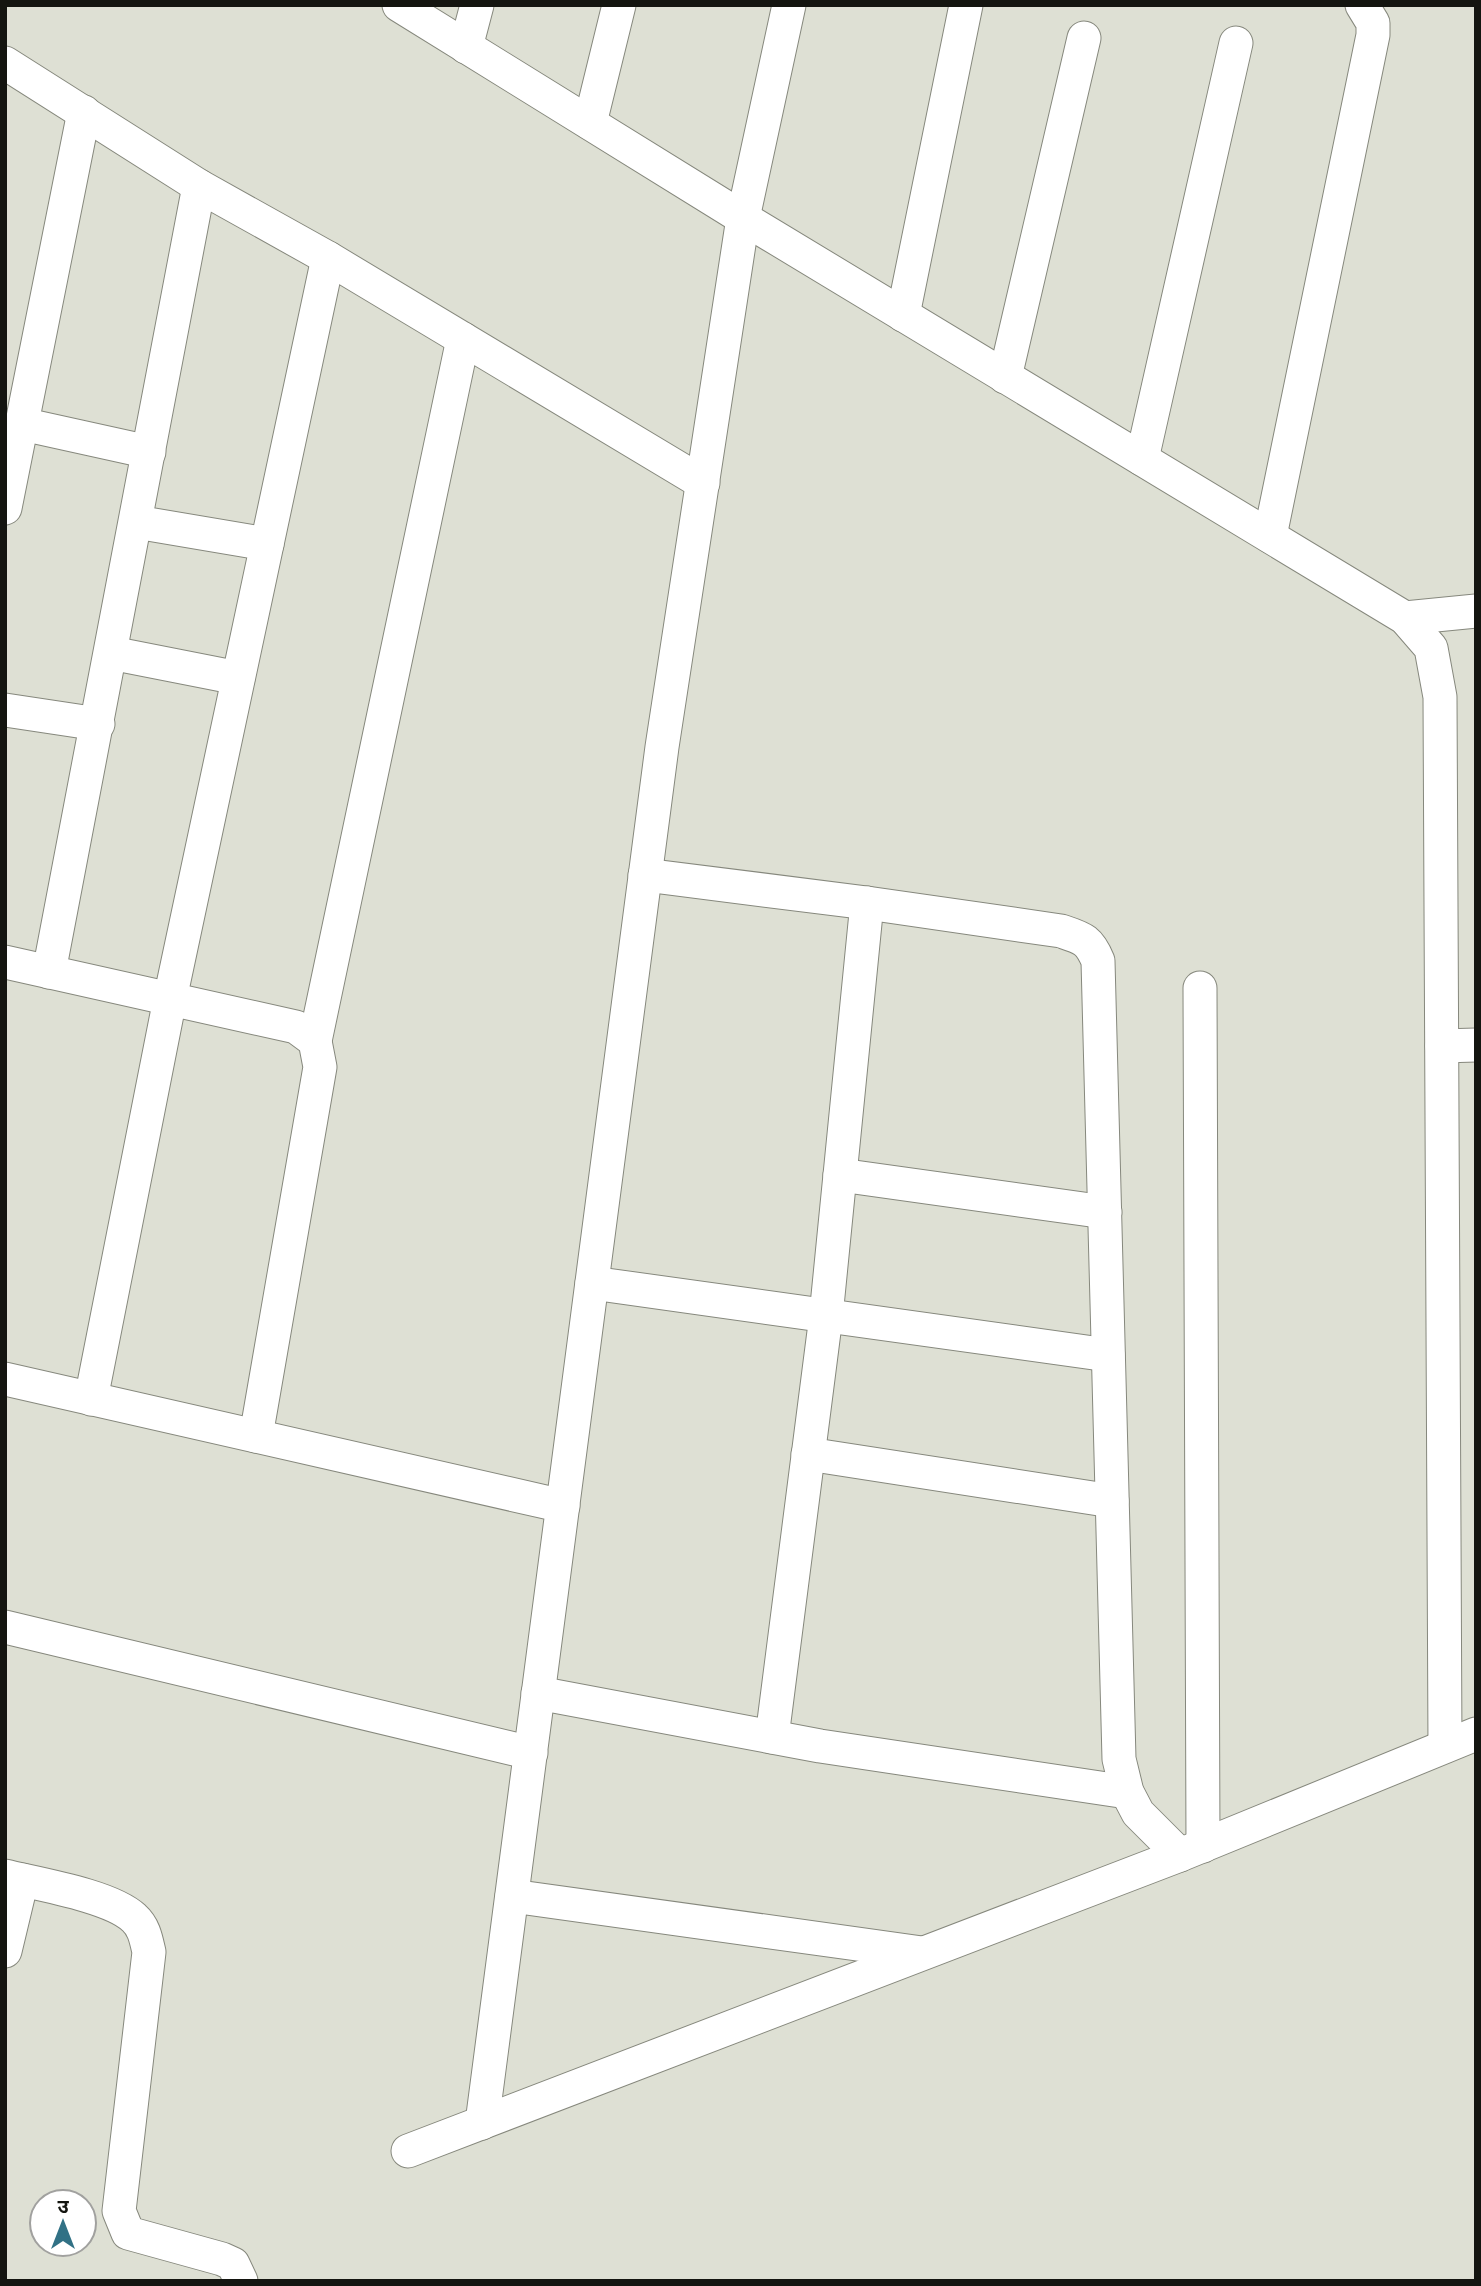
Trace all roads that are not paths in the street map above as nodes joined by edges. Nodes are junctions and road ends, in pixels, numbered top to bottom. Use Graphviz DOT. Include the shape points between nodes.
graph roads {
  1 [pos="399,5"];
  2 [pos="477,5"];
  3 [pos="619,5"];
  4 [pos="789,5"];
  5 [pos="966,5"];
  6 [pos="1362,5"];
  7 [pos="1084,38"];
  8 [pos="1236,43"];
  9 [pos="466,47"];
  10 [pos="5,63"];
  11 [pos="84,113"];
  12 [pos="590,124"];
  13 [pos="199,186"];
  14 [pos="743,218"];
  15 [pos="328,258"];
  16 [pos="903,315"];
  17 [pos="463,340"];
  18 [pos="1005,377"];
  19 [pos="14,444"];
  20 [pos="149,452"];
  21 [pos="1142,459"];
  22 [pos="703,483"];
  23 [pos="5,508"];
  24 [pos="136,522"];
  25 [pos="1270,536"];
  26 [pos="267,544"];
  27 [pos="1476,611"];
  28 [pos="1405,618"];
  29 [pos="111,653"];
  30 [pos="238,678"];
  31 [pos="5,710"];
  32 [pos="98,724"];
  33 [pos="645,875"];
  34 [pos="867,903"];
  35 [pos="5,962"];
  36 [pos="49,972"];
  37 [pos="1200,988"];
  38 [pos="170,999"];
  39 [pos="316,1041"];
  40 [pos="1476,1045"];
  41 [pos="1442,1046"];
  42 [pos="840,1175"];
  43 [pos="1105,1212"];
  44 [pos="592,1283"];
  45 [pos="826,1316"];
  46 [pos="1108,1355"];
  47 [pos="5,1380"];
  48 [pos="91,1399"];
  49 [pos="256,1436"];
  50 [pos="808,1454"];
  51 [pos="1112,1501"];
  52 [pos="563,1506"];
  53 [pos="5,1628"];
  54 [pos="538,1693"];
  55 [pos="1476,1734"];
  56 [pos="772,1737"];
  57 [pos="1446,1746"];
  58 [pos="531,1753"];
  59 [pos="1127,1792"];
  60 [pos="1192,1851"];
  61 [pos="14,1878"];
  62 [pos="512,1896"];
  63 [pos="5,1951"];
  64 [pos="924,1953"];
  65 [pos="482,2123"];
  66 [pos="408,2151"];
  67 [pos="241,2281"];
  1 -- 9 [label="street"];
  2 -- 9 [label="street"];
  3 -- 12 [label="street"];
  4 -- 14 [label="street"];
  5 -- 16 [label="street"];
  6 -- 25 [label="street" via="1373,23 1373,35"];
  7 -- 18 [label="street"];
  8 -- 21 [label="street"];
  9 -- 12 [label="street"];
  10 -- 11 [label="street"];
  11 -- 13 [label="street"];
  11 -- 19 [label="street"];
  12 -- 14 [label="street"];
  13 -- 15 [label="street"];
  13 -- 20 [label="street"];
  14 -- 16 [label="street"];
  14 -- 22 [label="street"];
  15 -- 17 [label="street"];
  15 -- 26 [label="street"];
  16 -- 18 [label="street"];
  17 -- 22 [label="street"];
  17 -- 39 [label="street"];
  18 -- 21 [label="street"];
  19 -- 20 [label="street"];
  19 -- 23 [label="street"];
  20 -- 24 [label="street"];
  21 -- 25 [label="street"];
  22 -- 33 [label="street"];
  24 -- 26 [label="street"];
  24 -- 29 [label="street"];
  25 -- 28 [label="street"];
  26 -- 30 [label="street"];
  27 -- 28 [label="street"];
  28 -- 41 [label="street" via="1431,648 1440,697"];
  29 -- 30 [label="street"];
  29 -- 32 [label="street"];
  30 -- 38 [label="street"];
  31 -- 32 [label="street"];
  32 -- 36 [label="street"];
  33 -- 34 [label="street"];
  33 -- 44 [label="street"];
  34 -- 42 [label="street"];
  34 -- 43 [label="street" via="1061,931 1085,939 1093,949 1098,961"];
  35 -- 36 [label="street"];
  36 -- 38 [label="street"];
  37 -- 60 [label="street"];
  38 -- 39 [label="street" via="296,1027"];
  38 -- 48 [label="street"];
  39 -- 49 [label="street" via="320,1067"];
  40 -- 41 [label="street"];
  41 -- 57 [label="street"];
  42 -- 43 [label="street"];
  42 -- 45 [label="street"];
  43 -- 46 [label="street"];
  44 -- 45 [label="street"];
  44 -- 52 [label="street"];
  45 -- 46 [label="street"];
  45 -- 50 [label="street"];
  46 -- 51 [label="street"];
  47 -- 48 [label="street"];
  48 -- 49 [label="street"];
  49 -- 52 [label="street"];
  50 -- 51 [label="street"];
  50 -- 56 [label="street"];
  51 -- 59 [label="street" via="1119,1759"];
  52 -- 54 [label="street"];
  53 -- 58 [label="street"];
  54 -- 56 [label="street"];
  54 -- 58 [label="street"];
  55 -- 57 [label="street"];
  56 -- 59 [label="street"];
  57 -- 60 [label="street"];
  58 -- 62 [label="street"];
  59 -- 60 [label="street" via="1138,1813"];
  60 -- 64 [label="street"];
  61 -- 63 [label="street"];
  61 -- 67 [label="street" via="105,1902 134,1917 144,1931 149,1952 119,2211 128,2233 222,2259 233,2264"];
  62 -- 64 [label="street"];
  62 -- 65 [label="street"];
  64 -- 65 [label="street"];
  65 -- 66 [label="street"];
}
